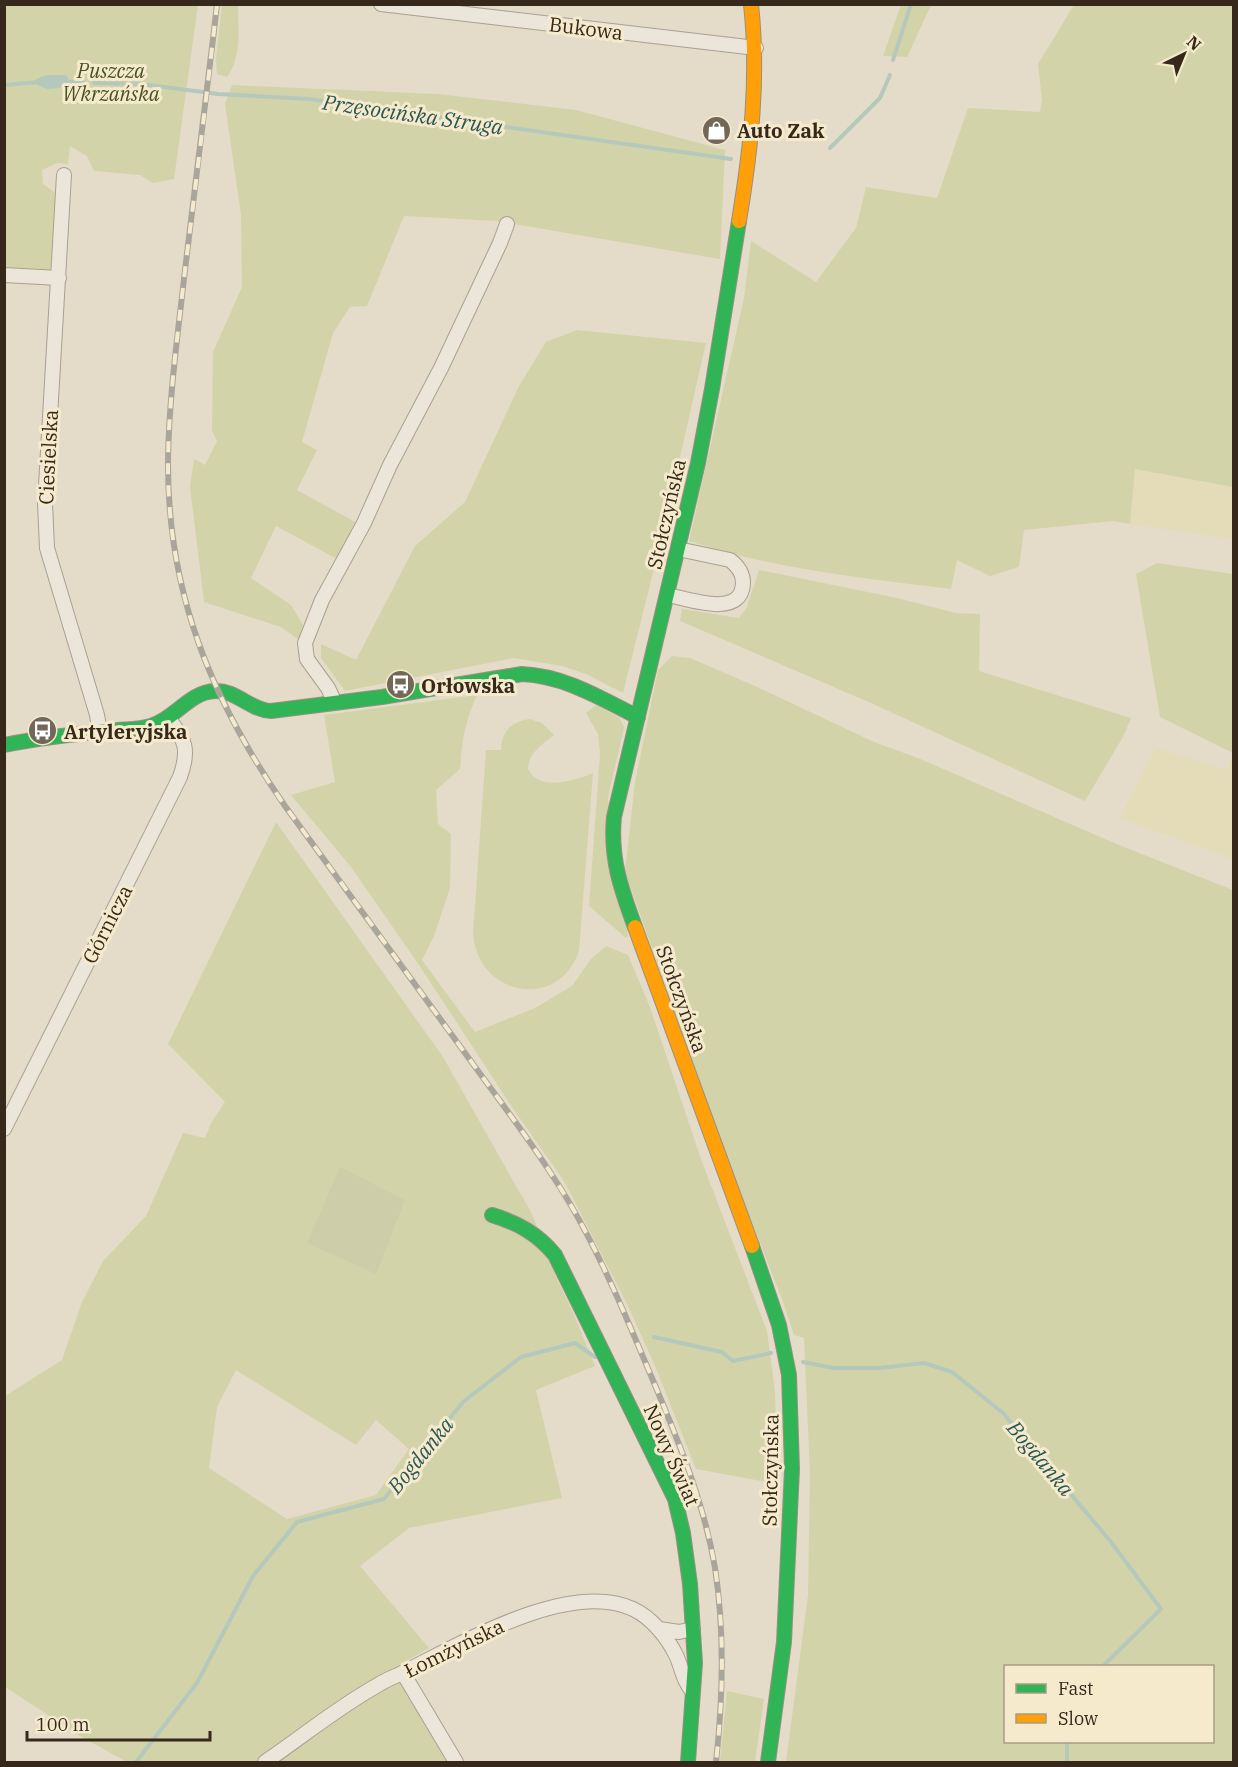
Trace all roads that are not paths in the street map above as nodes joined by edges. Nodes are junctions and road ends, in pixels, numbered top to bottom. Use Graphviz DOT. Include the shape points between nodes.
graph roads {
  1 [pos="381,4"];
  2 [pos="751,4"];
  3 [pos="756,48"];
  4 [pos="64,176"];
  5 [pos="507,224"];
  6 [pos="4,274"];
  7 [pos="59,278"];
  8 [pos="678,549"];
  9 [pos="668,595"];
  10 [pos="335,703"];
  11 [pos="638,717"];
  12 [pos="168,718"];
  13 [pos="100,732"];
  14 [pos="4,745"];
  15 [pos="4,1129"];
  16 [pos="492,1215"];
  17 [pos="659,1629"];
  18 [pos="693,1629"];
  19 [pos="403,1673"];
  20 [pos="693,1692"];
  21 [pos="265,1762"];
  22 [pos="456,1762"];
  23 [pos="688,1762"];
  24 [pos="768,1762"];
  1 -- 3 [label="street, Bukowa"];
  2 -- 3 [label="street, Stołczyńska"];
  3 -- 8 [label="street, Stołczyńska" via="753,135 702,443"];
  4 -- 7 [label="street, Ciesielska"];
  5 -- 10 [label="street" via="441,368 322,600 306,641 307,659"];
  6 -- 7 [label="street"];
  7 -- 13 [label="street, Ciesielska" via="46,534"];
  8 -- 9 [label="street, Stołczyńska"];
  8 -- 9 [label="street" via="736,564 743,580 742,590 734,601 719,605"];
  9 -- 11 [label="street, Stołczyńska"];
  10 -- 11 [label="street" via="534,674 573,684"];
  10 -- 12 [label="street" via="266,711 227,692 212,690 196,696"];
  11 -- 24 [label="street, Stołczyńska" via="613,822 619,883 769,1292 789,1374 792,1469 784,1642"];
  12 -- 13 [label="street" via="147,727"];
  12 -- 15 [label="street, Górnicza" via="185,744 180,777"];
  13 -- 14 [label="street"];
  16 -- 18 [label="street, Nowy Świat" via="531,1230 555,1255 651,1449 679,1515"];
  17 -- 18 [label="street"];
  17 -- 19 [label="street, Łomżyńska" via="633,1609 615,1603 574,1604 502,1624"];
  17 -- 20 [label="street, Łomżyńska"];
  18 -- 20 [label="street, Nowy Świat"];
  19 -- 21 [label="street, Łomżyńska" via="351,1701"];
  19 -- 22 [label="street"];
  20 -- 23 [label="street, Nowy Świat"];
}
